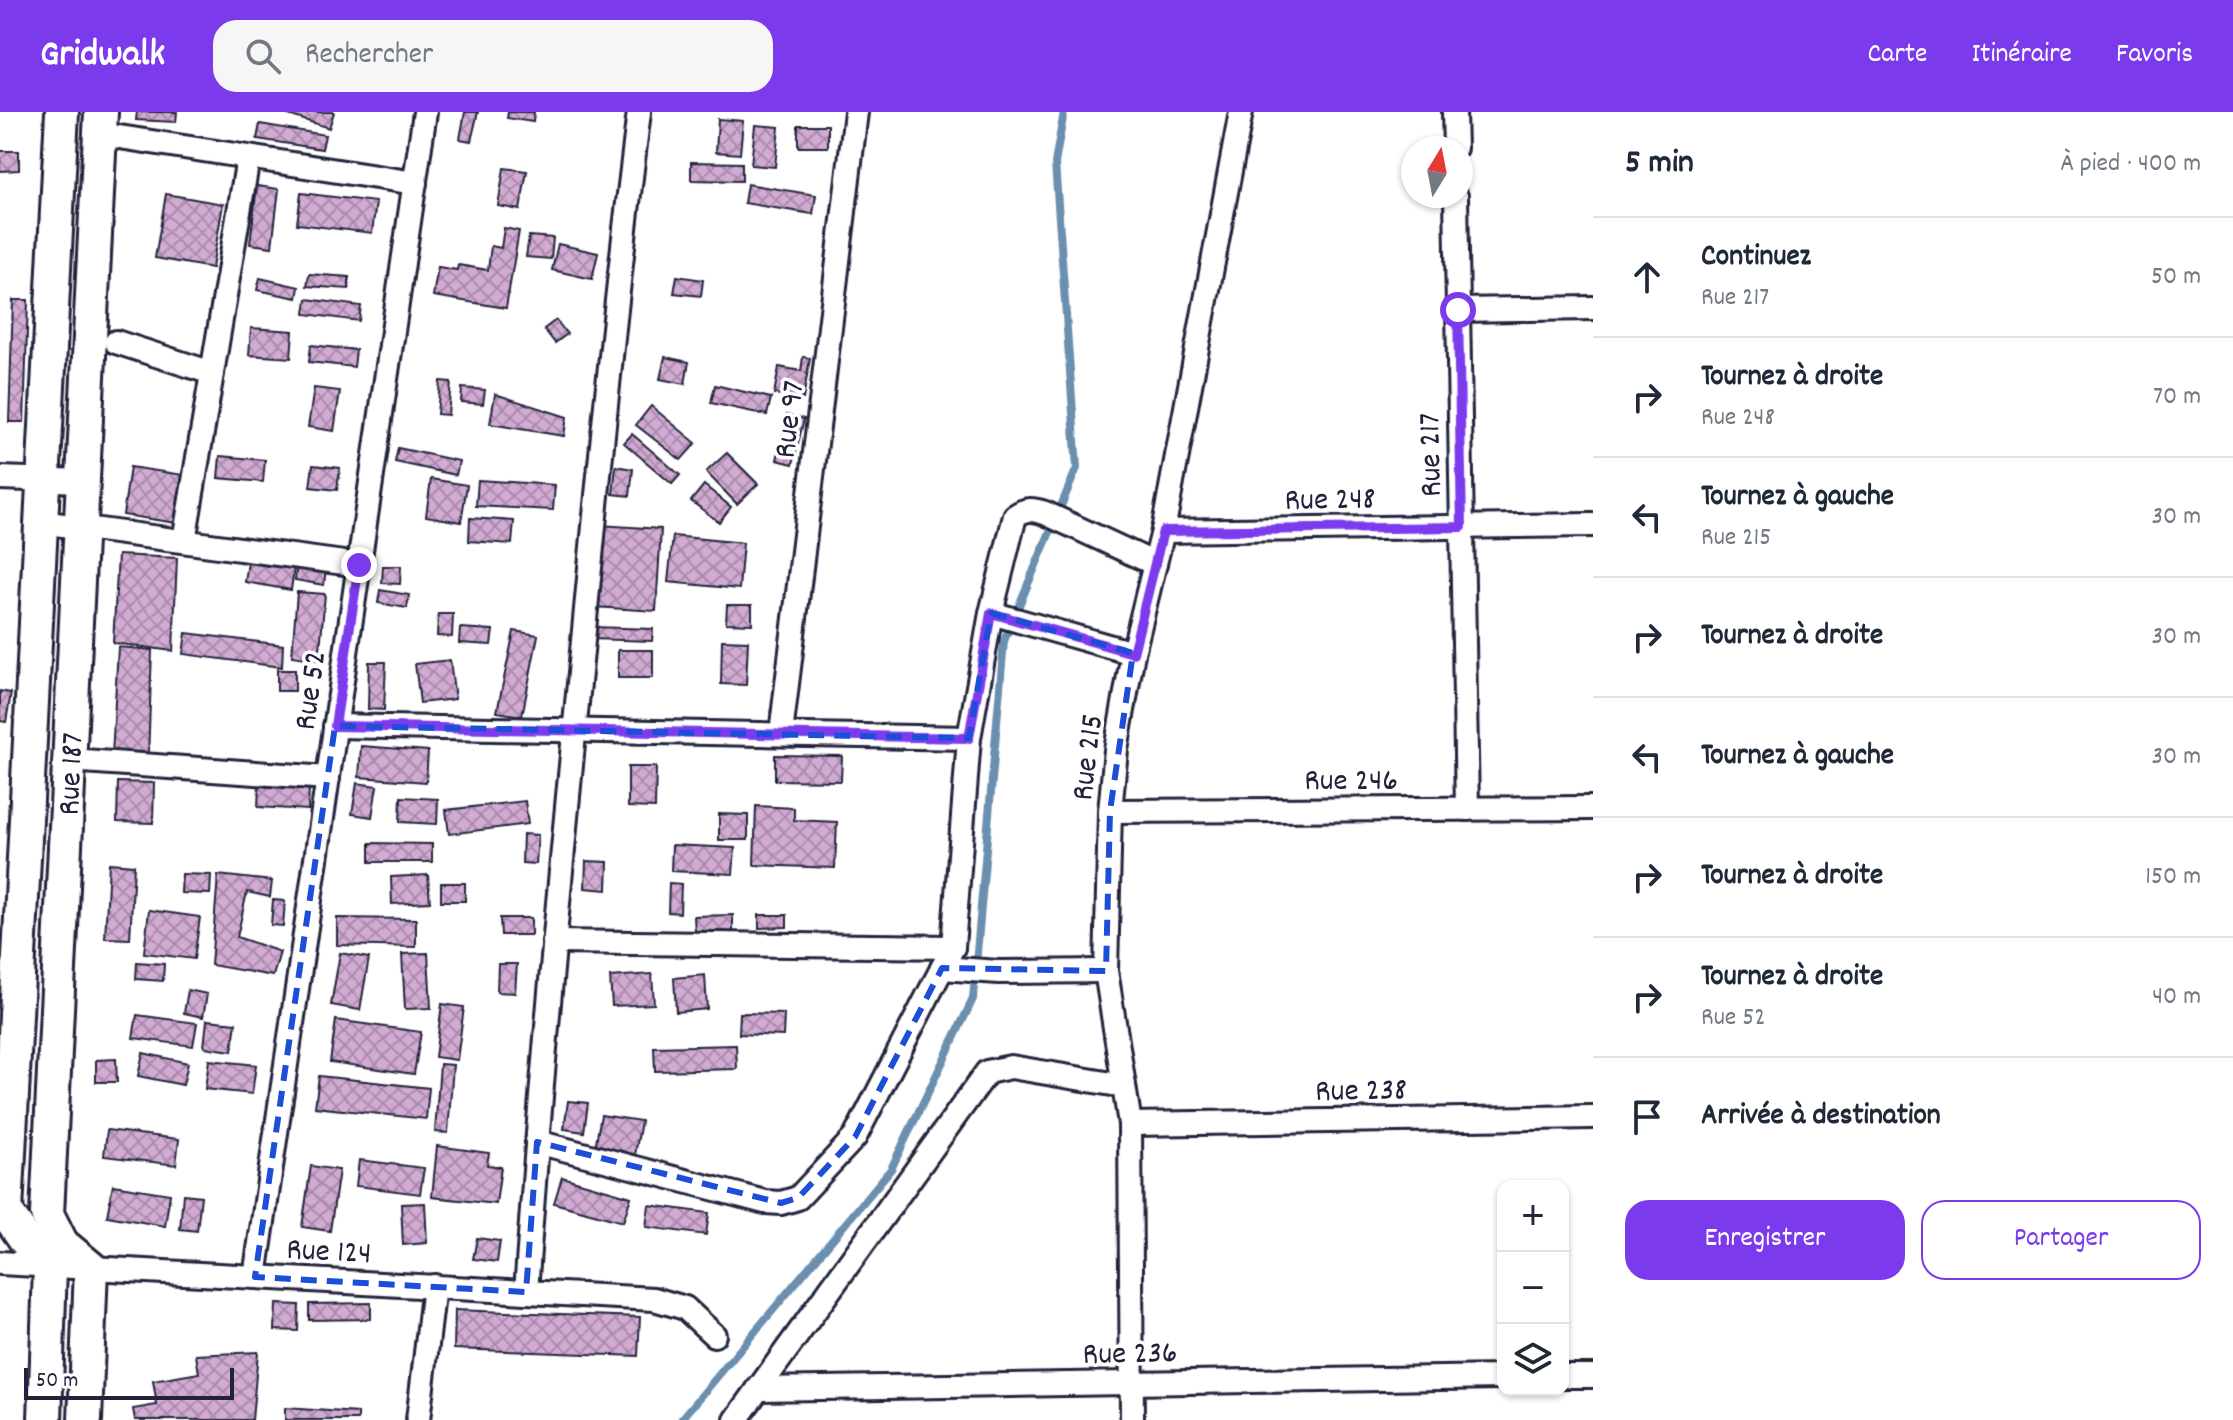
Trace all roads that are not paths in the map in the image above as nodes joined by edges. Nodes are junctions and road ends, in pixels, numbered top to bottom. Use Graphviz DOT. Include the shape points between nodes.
graph roads {
  1 [pos="62,112"];
  2 [pos="425,112"];
  3 [pos="639,112"];
  4 [pos="856,112"];
  5 [pos="1241,112"];
  6 [pos="1454,112"];
  7 [pos="100,123"];
  8 [pos="1455,136"];
  9 [pos="248,158"];
  10 [pos="415,183"];
  11 [pos="1456,208"];
  12 [pos="1593,308"];
  13 [pos="1458,310"];
  14 [pos="116,342"];
  15 [pos="212,373"];
  16 [pos="0,478"];
  17 [pos="43,480"];
  18 [pos="83,481"];
  19 [pos="41,522"];
  20 [pos="1593,525"];
  21 [pos="80,527"];
  22 [pos="1462,527"];
  23 [pos="1163,531"];
  24 [pos="184,541"];
  25 [pos="1155,564"];
  26 [pos="359,565"];
  27 [pos="997,615"];
  28 [pos="1133,653"];
  29 [pos="335,726"];
  30 [pos="574,729"];
  31 [pos="781,734"];
  32 [pos="969,738"];
  33 [pos="69,760"];
  34 [pos="328,778"];
  35 [pos="1593,808"];
  36 [pos="1467,809"];
  37 [pos="1110,811"];
  38 [pos="554,942"];
  39 [pos="953,947"];
  40 [pos="942,968"];
  41 [pos="1106,971"];
  42 [pos="1124,1086"];
  43 [pos="1593,1117"];
  44 [pos="1130,1124"];
  45 [pos="537,1142"];
  46 [pos="0,1263"];
  47 [pos="50,1266"];
  48 [pos="91,1268"];
  49 [pos="255,1277"];
  50 [pos="434,1286"];
  51 [pos="526,1292"];
  52 [pos="714,1335"];
  53 [pos="1569,1376"];
  54 [pos="1593,1376"];
  55 [pos="1497,1377"];
  56 [pos="1131,1383"];
  57 [pos="758,1389"];
  58 [pos="45,1420"];
  59 [pos="85,1420"];
  60 [pos="418,1420"];
  61 [pos="736,1420"];
  62 [pos="1132,1420"];
  1 -- 17 [label="street, Rue 187"];
  2 -- 10 [label="street, Rue 52"];
  3 -- 30 [label="street"];
  4 -- 31 [label="street, Rue 97"];
  5 -- 23 [label="street, Rue 215"];
  6 -- 8 [label="street"];
  7 -- 9 [label="street"];
  7 -- 18 [label="street, Rue 187"];
  9 -- 10 [label="street"];
  9 -- 15 [label="street"];
  10 -- 26 [label="street, Rue 52"];
  11 -- 13 [label="street, Rue 217"];
  12 -- 13 [label="street"];
  13 -- 22 [label="street, Rue 217"];
  14 -- 15 [label="street"];
  15 -- 24 [label="street"];
  16 -- 17 [label="street"];
  17 -- 18 [label="street"];
  17 -- 19 [label="street, Rue 187"];
  18 -- 21 [label="street, Rue 187"];
  19 -- 21 [label="street"];
  19 -- 47 [label="street, Rue 187" via="6,1212"];
  20 -- 22 [label="street, Rue 248"];
  21 -- 24 [label="street"];
  21 -- 33 [label="street, Rue 187"];
  22 -- 23 [label="street, Rue 248"];
  22 -- 36 [label="street, Rue 217"];
  23 -- 25 [label="street, Rue 215"];
  24 -- 26 [label="street"];
  25 -- 27 [label="street" via="1045,513 1022,511 1015,516"];
  25 -- 28 [label="street, Rue 215"];
  26 -- 29 [label="street, Rue 52"];
  27 -- 28 [label="street"];
  27 -- 32 [label="street"];
  28 -- 37 [label="street, Rue 215"];
  29 -- 30 [label="street"];
  29 -- 34 [label="street, Rue 52"];
  30 -- 31 [label="street"];
  30 -- 38 [label="street"];
  31 -- 32 [label="street"];
  32 -- 39 [label="street"];
  33 -- 34 [label="street"];
  33 -- 48 [label="street, Rue 187" via="47,1214 62,1244"];
  34 -- 49 [label="street, Rue 52"];
  35 -- 36 [label="street, Rue 246"];
  36 -- 37 [label="street, Rue 246"];
  37 -- 41 [label="street, Rue 215"];
  38 -- 39 [label="street"];
  38 -- 45 [label="street"];
  39 -- 40 [label="street"];
  40 -- 41 [label="street"];
  40 -- 45 [label="street" via="855,1137 798,1198 765,1202"];
  41 -- 42 [label="street, Rue 215"];
  42 -- 44 [label="street, Rue 215"];
  42 -- 57 [label="street" via="1011,1067 987,1072"];
  43 -- 44 [label="street, Rue 238"];
  44 -- 56 [label="street, Rue 215"];
  45 -- 51 [label="street"];
  46 -- 47 [label="street, Rue 124"];
  47 -- 48 [label="street, Rue 124"];
  47 -- 58 [label="street"];
  48 -- 49 [label="street, Rue 124"];
  48 -- 59 [label="street"];
  49 -- 50 [label="street, Rue 124"];
  50 -- 51 [label="street, Rue 124"];
  50 -- 60 [label="street"];
  51 -- 52 [label="street, Rue 124" via="654,1299 685,1308"];
  53 -- 54 [label="street"];
  55 -- 56 [label="street, Rue 236"];
  56 -- 57 [label="street, Rue 236"];
  56 -- 62 [label="street, Rue 215"];
  57 -- 61 [label="street"];
}
